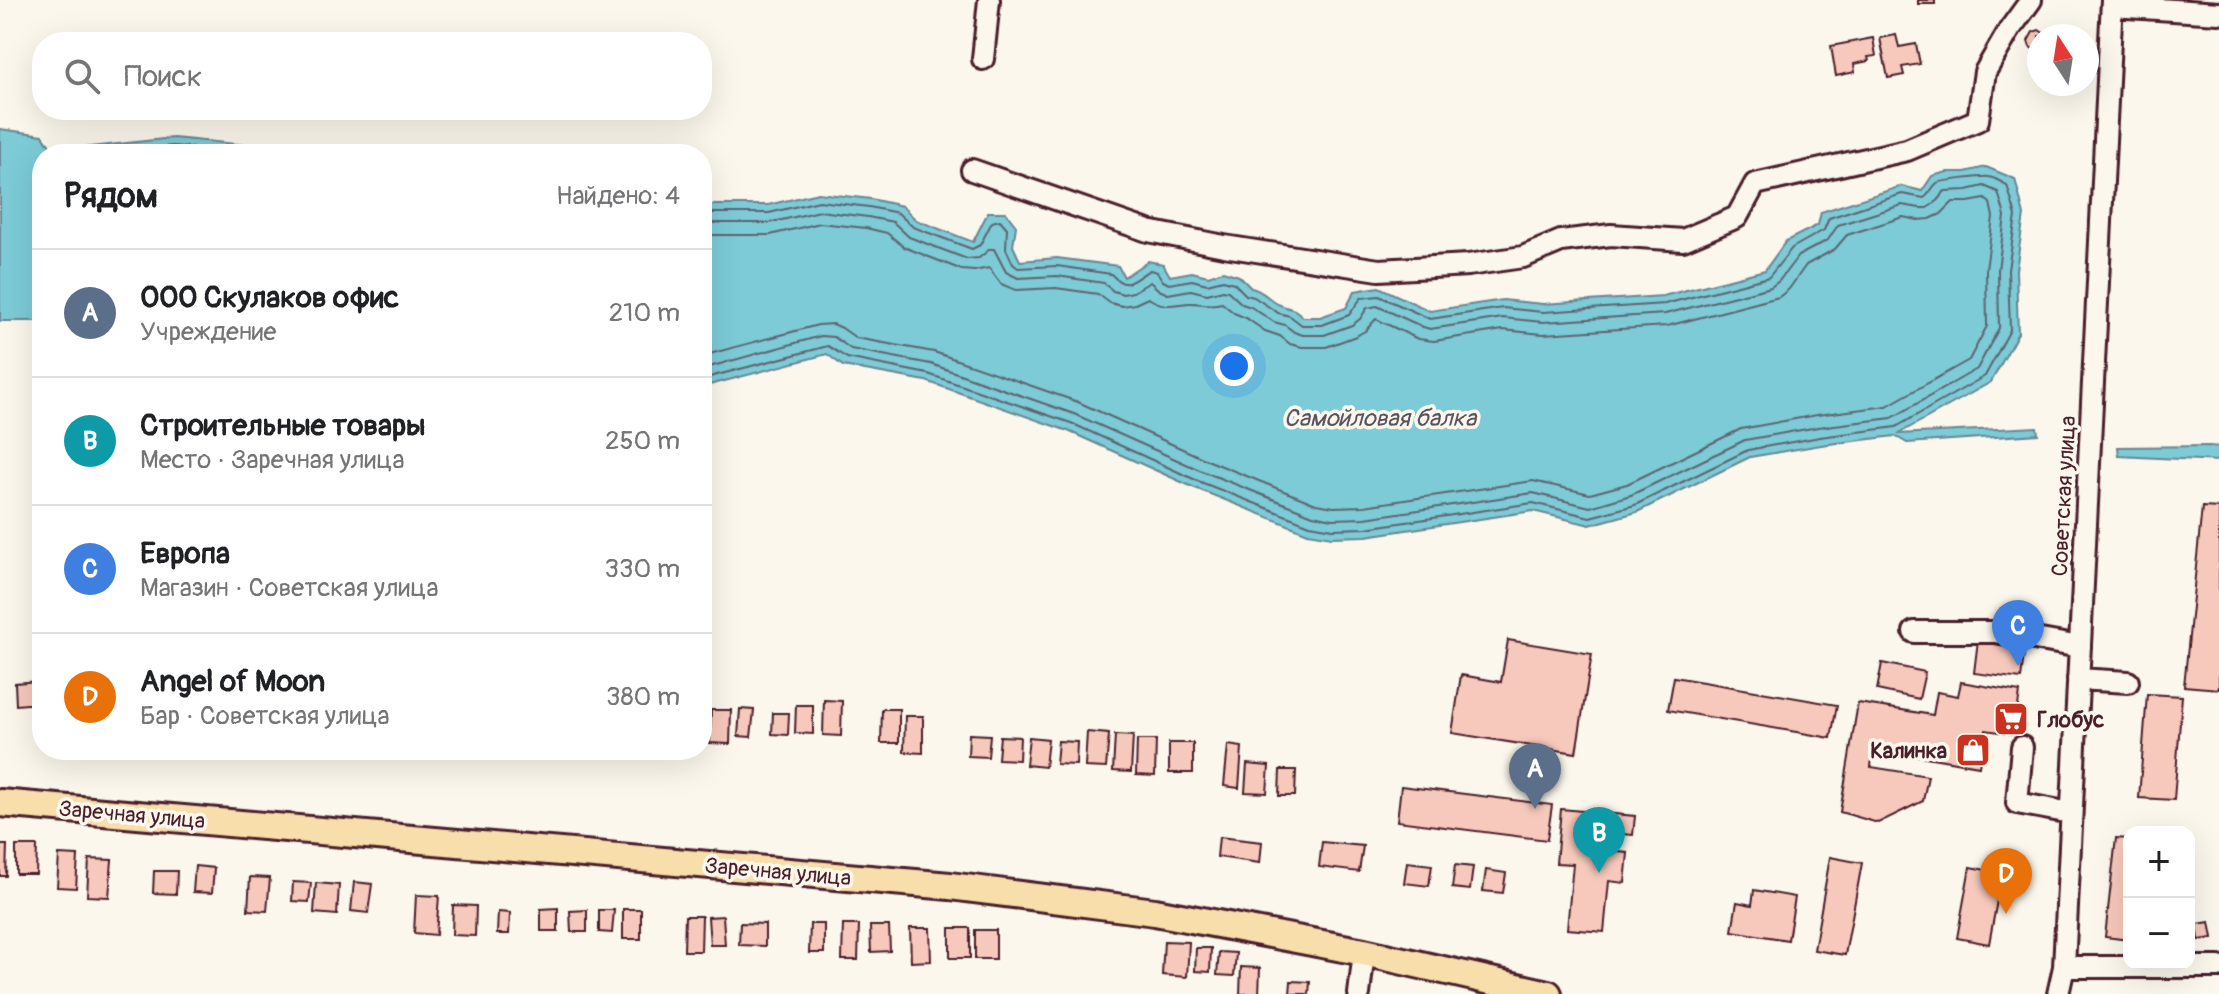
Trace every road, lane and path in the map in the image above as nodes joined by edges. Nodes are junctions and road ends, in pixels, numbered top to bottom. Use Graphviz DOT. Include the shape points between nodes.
graph roads {
  1 [pos="989,0"];
  2 [pos="2031,0"];
  3 [pos="2112,3"];
  4 [pos="2219,13"];
  5 [pos="983,59"];
  6 [pos="972,170"];
  7 [pos="1914,632"];
  8 [pos="2080,647"];
  9 [pos="2078,679"];
  10 [pos="2128,682"];
  11 [pos="2022,747"];
  12 [pos="0,803"];
  13 [pos="2071,813"];
  14 [pos="1364,952"];
  15 [pos="2064,967"];
  16 [pos="2219,967"];
  17 [pos="1359,994"];
  18 [pos="1548,994"];
  19 [pos="2058,994"];
  1 -- 5 [label="street"];
  2 -- 6 [label="street" via="1985,72 1978,120 1907,150 1755,184 1737,217 1683,240 1611,235 1561,241 1523,257 1379,270 1148,231"];
  3 -- 4 [label="street"];
  3 -- 8 [label="street, Советская улица"];
  7 -- 8 [label="street" via="1995,632"];
  8 -- 9 [label="street, Советская улица"];
  9 -- 10 [label="street"];
  9 -- 13 [label="street, Советская улица"];
  11 -- 13 [label="street" via="2017,803"];
  12 -- 14 [label="main road, Заречная улица" via="950,886 1155,912"];
  13 -- 15 [label="street, Советская улица"];
  14 -- 17 [label="street"];
  14 -- 18 [label="main road, Заречная улица"];
  15 -- 16 [label="street"];
  15 -- 19 [label="street, Советская улица"];
}
